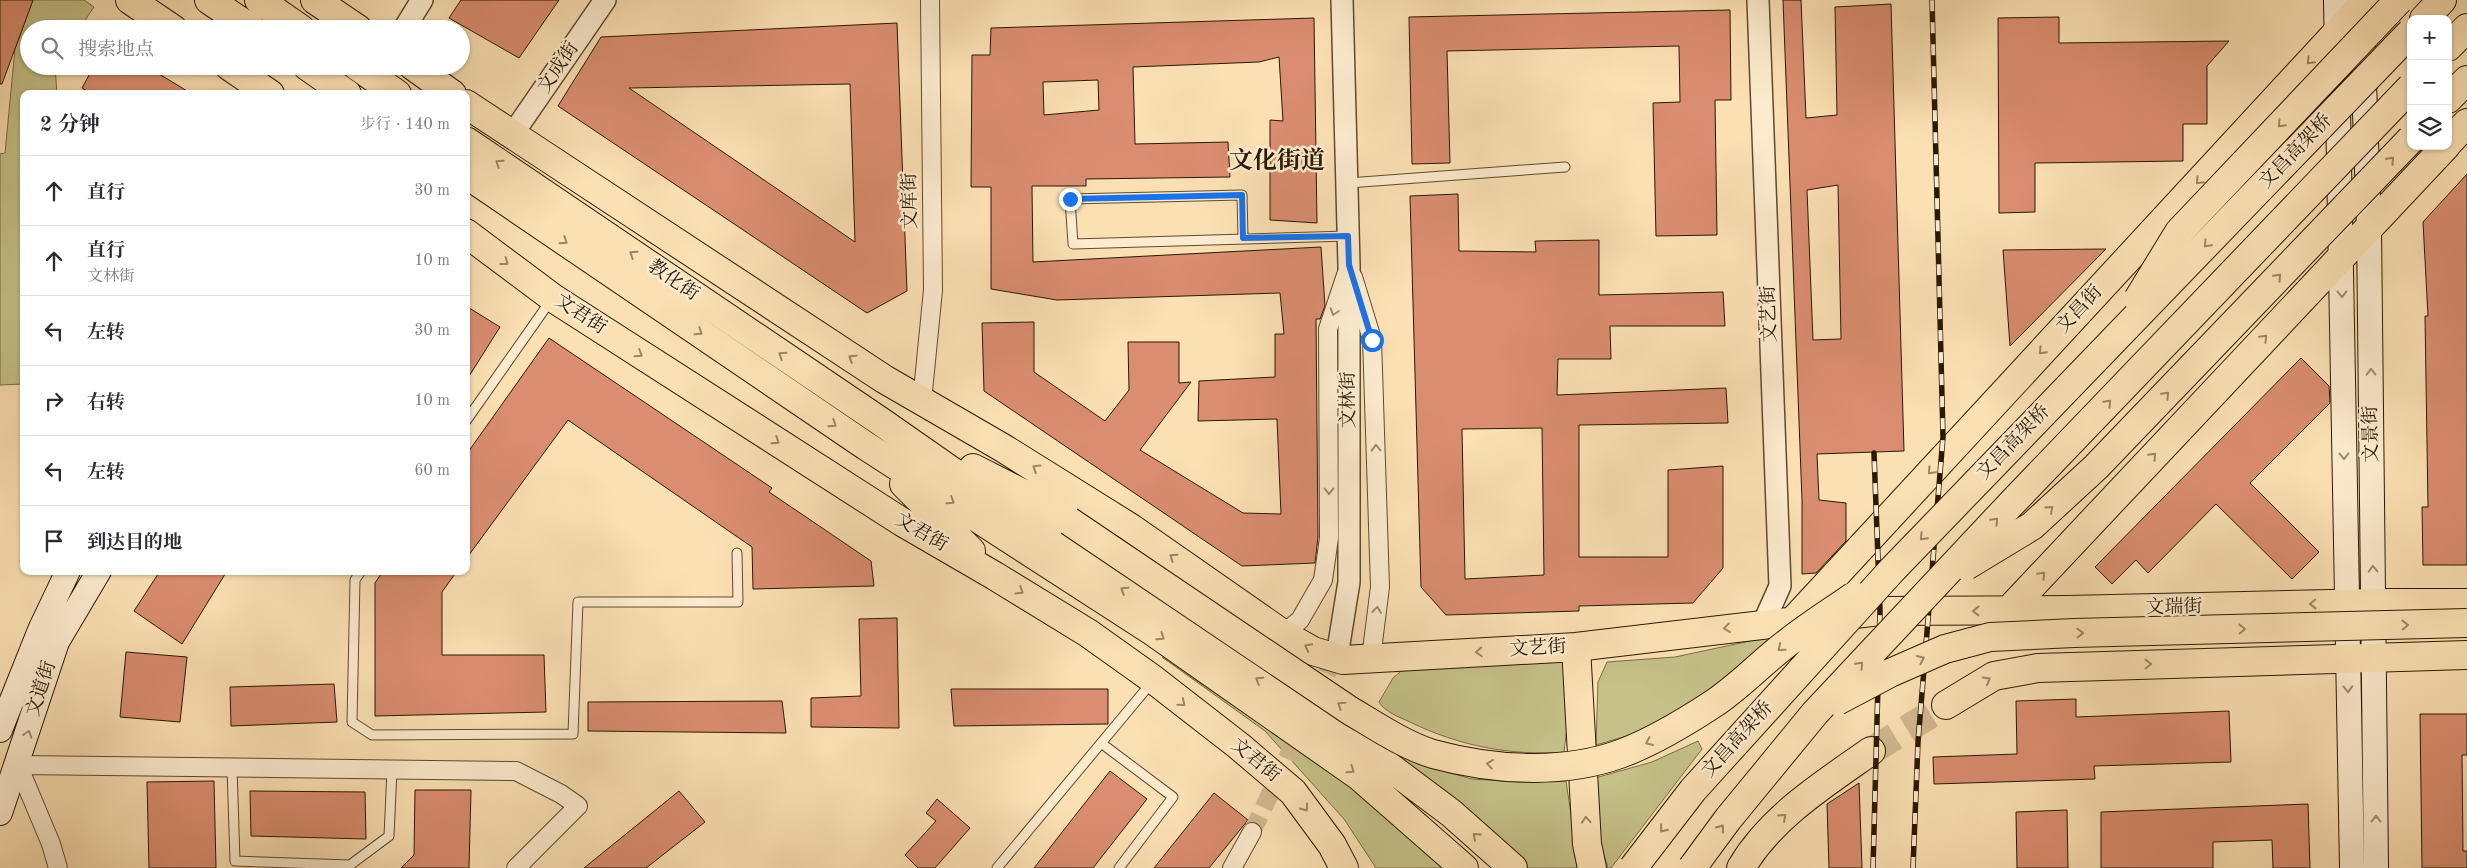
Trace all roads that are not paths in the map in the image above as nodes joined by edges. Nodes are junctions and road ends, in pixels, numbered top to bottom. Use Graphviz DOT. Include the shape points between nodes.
graph roads {
  1 [pos="130,0"];
  2 [pos="209,0"];
  3 [pos="259,0"];
  4 [pos="316,0"];
  5 [pos="422,0"];
  6 [pos="605,0"];
  7 [pos="930,0"];
  8 [pos="1342,0"];
  9 [pos="1758,0"];
  10 [pos="2399,0"];
  11 [pos="2442,0"];
  12 [pos="2356,1"];
  13 [pos="2428,15"];
  14 [pos="160,20"];
  15 [pos="239,20"];
  16 [pos="288,20"];
  17 [pos="345,20"];
  18 [pos="410,20"];
  19 [pos="2467,28"];
  20 [pos="2336,32"];
  21 [pos="2407,36"];
  22 [pos="2452,43"];
  23 [pos="242,75"];
  24 [pos="320,75"];
  25 [pos="370,75"];
  26 [pos="426,75"];
  27 [pos="2467,80"];
  28 [pos="264,90"];
  29 [pos="342,90"];
  30 [pos="391,90"];
  31 [pos="446,90"];
  32 [pos="2407,91"];
  33 [pos="2452,95"];
  34 [pos="470,107"];
  35 [pos="2467,123"];
  36 [pos="512,136"];
  37 [pos="2452,139"];
  38 [pos="2407,143"];
  39 [pos="470,144"];
  40 [pos="2442,150"];
  41 [pos="1566,167"];
  42 [pos="470,177"];
  43 [pos="1348,183"];
  44 [pos="2369,228"];
  45 [pos="470,236"];
  46 [pos="1348,236"];
  47 [pos="1243,238"];
  48 [pos="2341,258"];
  49 [pos="1349,265"];
  50 [pos="553,298"];
  51 [pos="2112,342"];
  52 [pos="884,379"];
  53 [pos="922,401"];
  54 [pos="470,415"];
  55 [pos="880,422"];
  56 [pos="866,446"];
  57 [pos="1026,495"];
  58 [pos="737,553"];
  59 [pos="1892,570"];
  60 [pos="66,575"];
  61 [pos="96,575"];
  62 [pos="358,575"];
  63 [pos="995,576"];
  64 [pos="1937,584"];
  65 [pos="2374,603"];
  66 [pos="2347,604"];
  67 [pos="2467,604"];
  68 [pos="2009,610"];
  69 [pos="1880,611"];
  70 [pos="1793,620"];
  71 [pos="2467,623"];
  72 [pos="1763,624"];
  73 [pos="1282,634"];
  74 [pos="1576,647"];
  75 [pos="1338,650"];
  76 [pos="2467,655"];
  77 [pos="1371,658"];
  78 [pos="2348,659"];
  79 [pos="2375,659"];
  80 [pos="1154,680"];
  81 [pos="1946,705"];
  82 [pos="1816,713"];
  83 [pos="0,730"];
  84 [pos="1102,743"];
  85 [pos="1871,751"];
  86 [pos="18,765"];
  87 [pos="232,767"];
  88 [pos="392,770"];
  89 [pos="0,813"];
  90 [pos="1252,832"];
  91 [pos="235,865"];
  92 [pos="349,866"];
  93 [pos="58,868"];
  94 [pos="516,868"];
  95 [pos="998,868"];
  96 [pos="1119,868"];
  97 [pos="1232,868"];
  98 [pos="1344,868"];
  99 [pos="1464,868"];
  100 [pos="1513,868"];
  101 [pos="1592,868"];
  102 [pos="1633,868"];
  103 [pos="1692,868"];
  104 [pos="1741,868"];
  105 [pos="2352,868"];
  106 [pos="2376,868"];
  1 -- 14 [label="highway"];
  2 -- 15 [label="highway"];
  3 -- 16 [label="highway"];
  4 -- 17 [label="highway"];
  5 -- 18 [label="street"];
  6 -- 36 [label="street, 文成街"];
  7 -- 53 [label="street, 文库街" via="933,290"];
  8 -- 43 [label="street, 文林街"];
  9 -- 72 [label="street, 文艺街" via="1780,586"];
  10 -- 51 [label="highway, one-way, bridge" via="2179,232"];
  11 -- 13 [label="highway"];
  12 -- 20 [label="highway, 文昌街"];
  12 -- 44 [label="main road, 文景街"];
  19 -- 22 [label="highway"];
  20 -- 48 [label="main road, 文景街"];
  20 -- 70 [label="highway, 文昌街, one-way"];
  21 -- 51 [label="highway, 文昌高架桥, one-way, bridge"];
  23 -- 28 [label="highway"];
  24 -- 29 [label="highway"];
  25 -- 30 [label="highway"];
  26 -- 31 [label="highway"];
  27 -- 33 [label="highway"];
  64 -- 32 [label="highway, 文昌高架桥, one-way, bridge"];
  34 -- 36 [label="highway"];
  35 -- 37 [label="highway"];
  52 -- 36 [label="highway, one-way"];
  64 -- 38 [label="highway, one-way, bridge" via="2032,526 2096,467"];
  55 -- 39 [label="highway, 教化街, one-way"];
  40 -- 44 [label="highway"];
  41 -- 43 [label="lane"];
  42 -- 56 [label="highway, 教化街, one-way"];
  43 -- 46 [label="street, 文林街"];
  44 -- 48 [label="highway"];
  65 -- 44 [label="main road, 文景街, one-way"];
  45 -- 50 [label="highway, 文君街, one-way"];
  46 -- 47 [label="lane"];
  46 -- 49 [label="street, 文林街"];
  47 -- 47 [label="lane" via="1072,244 1070,199 1242,195"];
  48 -- 66 [label="main road, 文景街, one-way"];
  68 -- 48 [label="highway, one-way"];
  49 -- 73 [label="street, one-way" via="1328,329 1329,538 1323,580 1300,620"];
  49 -- 75 [label="street, 文林街" via="1349,582"];
  77 -- 49 [label="street, one-way" via="1380,587 1372,340"];
  50 -- 54 [label="lane"];
  50 -- 63 [label="highway, 文君街, one-way" via="902,522"];
  51 -- 59 [label="highway, 文昌高架桥, one-way, bridge"];
  52 -- 53 [label="highway"];
  52 -- 57 [label="highway"];
  73 -- 53 [label="highway, one-way" via="1131,528"];
  55 -- 57 [label="highway"];
  100 -- 55 [label="highway, one-way" via="1451,813 1375,756 1099,574"];
  56 -- 63 [label="highway"];
  56 -- 99 [label="highway, one-way" via="1152,631 1359,776"];
  59 -- 57 [label="highway, one-way, bridge" via="1787,642 1715,703 1662,736 1619,755 1571,765 1525,768 1432,753 1392,735 1349,710"];
  58 -- 62 [label="lane" via="738,602 578,602 573,734 372,735 352,722 355,580"];
  59 -- 102 [label="highway, 文昌高架桥, one-way, bridge" via="1693,790"];
  60 -- 83 [label="main road, 文道街"];
  86 -- 61 [label="main road, 文道街, one-way" via="57,642"];
  63 -- 80 [label="highway, 文君街, one-way" via="1088,632"];
  82 -- 64 [label="highway, 文昌高架桥, one-way, bridge"];
  65 -- 66 [label="highway, 文瑞街"];
  65 -- 67 [label="highway, 文瑞街"];
  65 -- 79 [label="main road, 文景街"];
  66 -- 68 [label="highway, 文瑞街, one-way"];
  66 -- 78 [label="main road, 文景街"];
  68 -- 69 [label="highway, 文瑞街, one-way"];
  69 -- 70 [label="highway, 文艺街"];
  70 -- 72 [label="highway, 文艺街"];
  82 -- 71 [label="highway, one-way, bridge" via="1937,652 1990,637"];
  72 -- 74 [label="highway, 文艺街, one-way"];
  77 -- 73 [label="highway, one-way" via="1343,660 1313,651"];
  74 -- 77 [label="highway, 文艺街, one-way"];
  101 -- 74 [label="highway, one-way"];
  76 -- 79 [label="highway"];
  78 -- 79 [label="highway"];
  81 -- 78 [label="highway, one-way" via="1994,676 2038,668"];
  78 -- 105 [label="main road, 文景街, one-way"];
  106 -- 79 [label="main road, 文景街, one-way"];
  80 -- 84 [label="lane"];
  80 -- 98 [label="highway, 文君街, one-way" via="1293,792 1332,845"];
  103 -- 82 [label="highway, 文昌高架桥, one-way, bridge"];
  84 -- 95 [label="lane"];
  84 -- 96 [label="lane" via="1173,797"];
  104 -- 85 [label="highway, one-way" via="1750,852 1780,819"];
  86 -- 87 [label="street"];
  86 -- 89 [label="main road, 文道街"];
  86 -- 93 [label="street"];
  87 -- 88 [label="street"];
  87 -- 91 [label="lane"];
  88 -- 92 [label="lane" via="389,836"];
  88 -- 94 [label="street" via="516,771 578,806"];
  90 -- 97 [label="street"];
  91 -- 92 [label="lane"];
}
